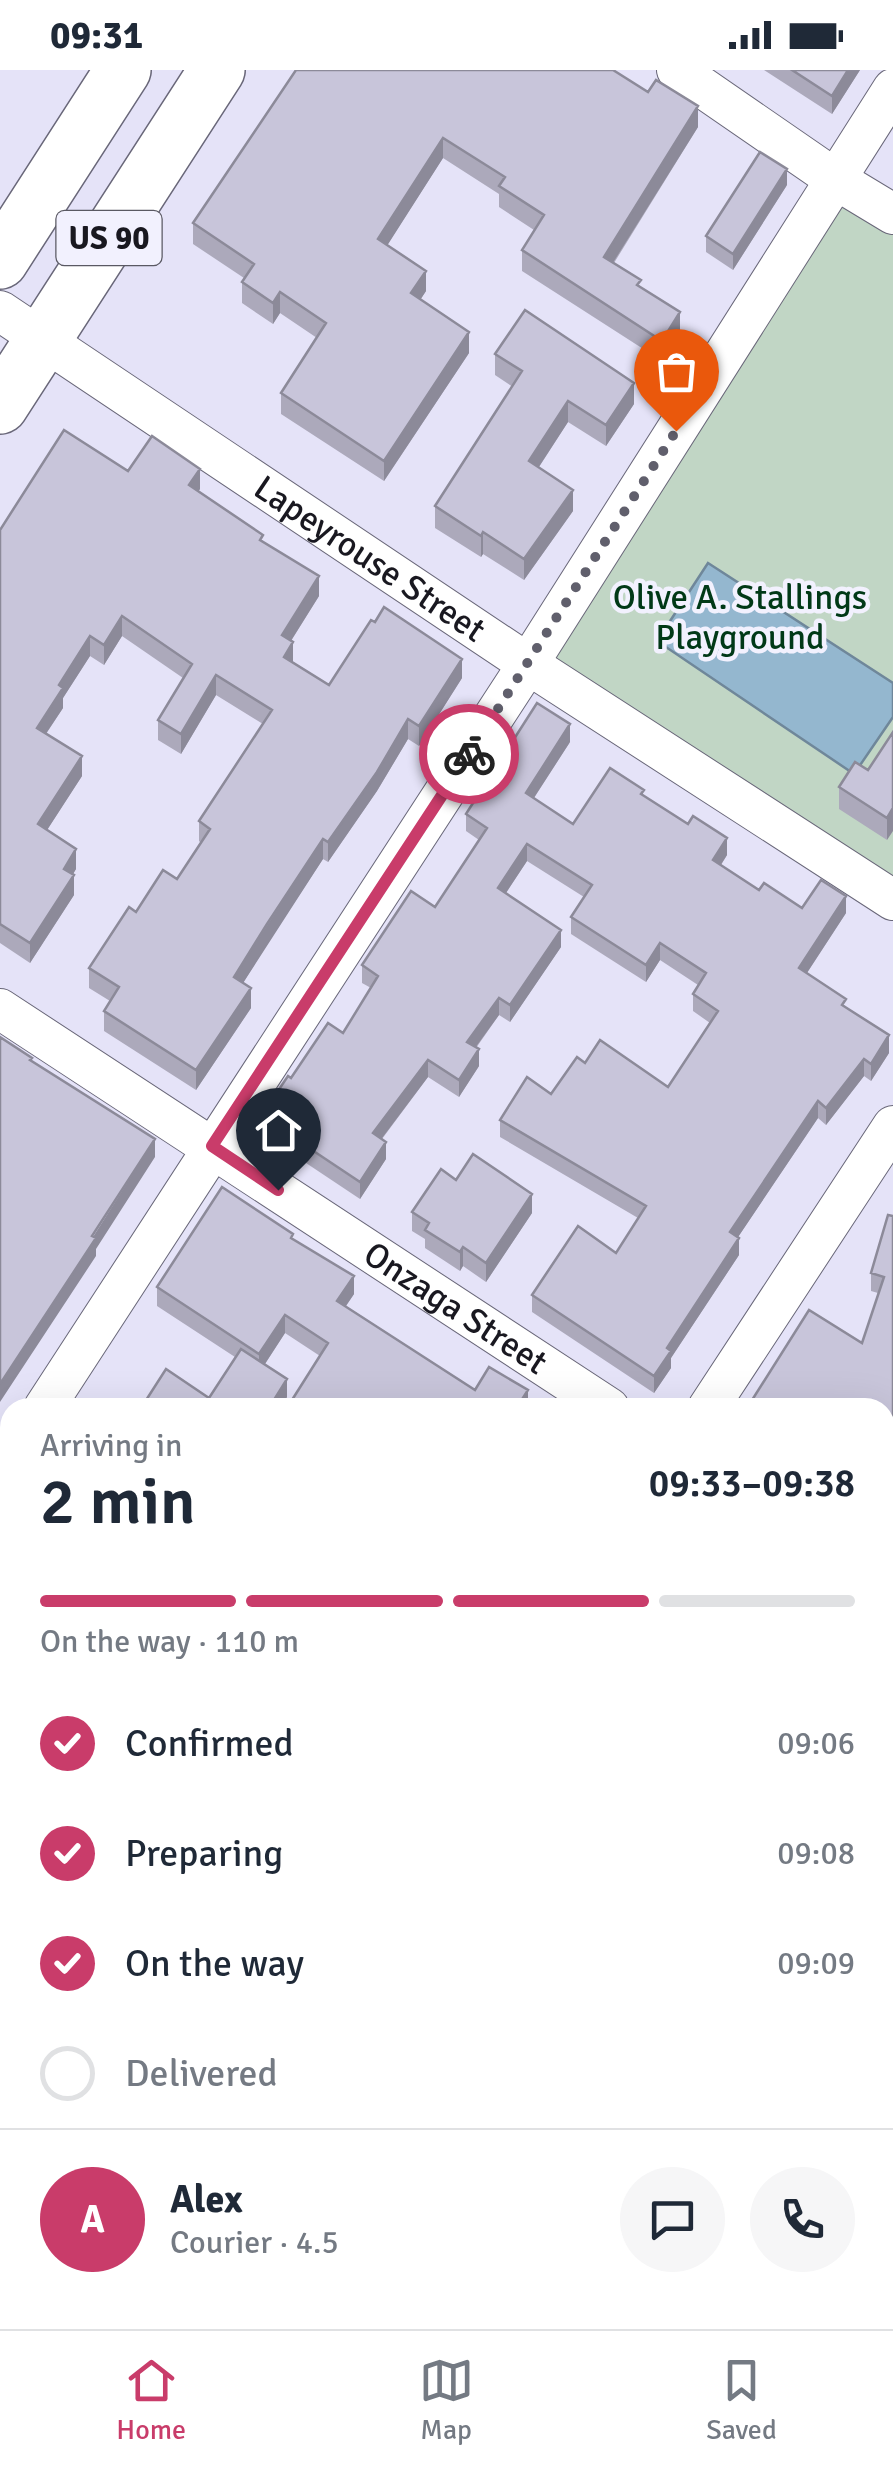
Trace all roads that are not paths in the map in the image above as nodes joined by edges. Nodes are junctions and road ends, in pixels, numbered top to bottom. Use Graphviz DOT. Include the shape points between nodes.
graph roads {
  1 [pos="123,70"];
  2 [pos="218,70"];
  3 [pos="677,70"];
  4 [pos="893,88"];
  5 [pos="835,179"];
  6 [pos="893,214"];
  7 [pos="0,261"];
  8 [pos="21,325"];
  9 [pos="0,406"];
  10 [pos="528,664"];
  11 [pos="893,900"];
  12 [pos="0,1009"];
  13 [pos="893,1126"];
  14 [pos="212,1146"];
  15 [pos="50,1398"];
  16 [pos="594,1398"];
  17 [pos="715,1398"];
  1 -- 7 [label="main road, US 90"];
  2 -- 8 [label="main road, US 90"];
  3 -- 5 [label="street"];
  4 -- 5 [label="street"];
  5 -- 6 [label="street"];
  5 -- 10 [label="street"];
  8 -- 9 [label="main road, US 90"];
  8 -- 10 [label="street, Lapeyrouse Street"];
  10 -- 11 [label="street, Lapeyrouse Street"];
  10 -- 14 [label="street"];
  12 -- 14 [label="street, Onzaga Street"];
  13 -- 17 [label="street"];
  14 -- 15 [label="street"];
  14 -- 16 [label="street, Onzaga Street"];
}
